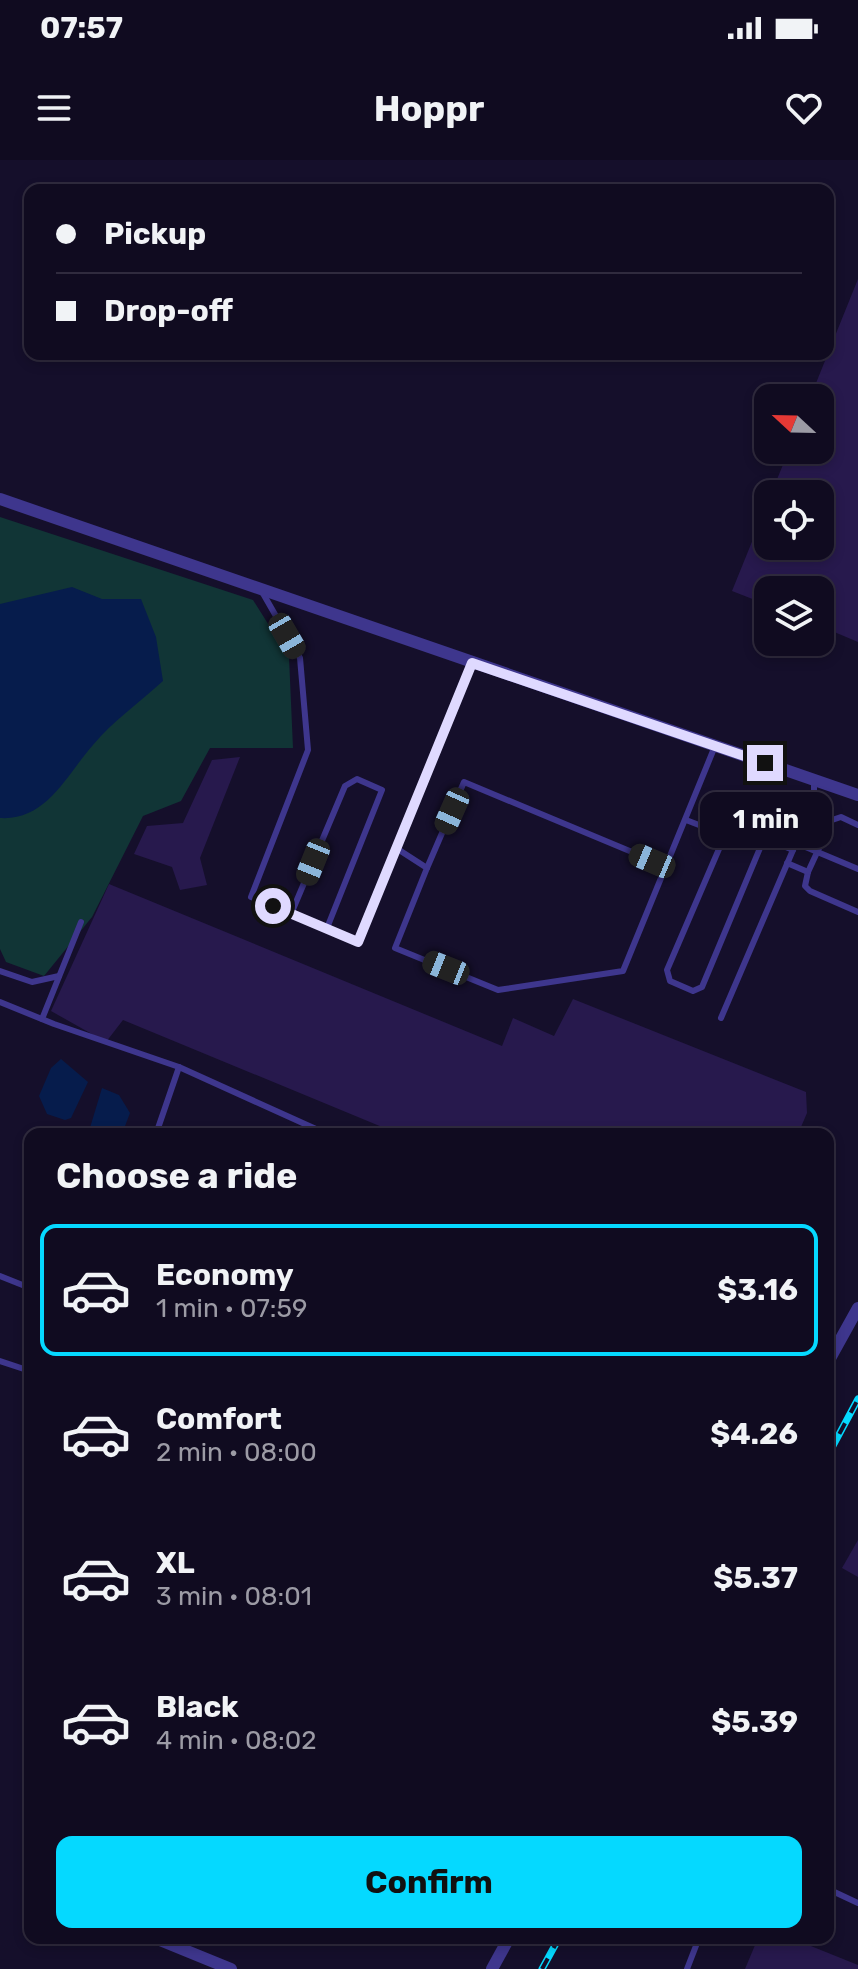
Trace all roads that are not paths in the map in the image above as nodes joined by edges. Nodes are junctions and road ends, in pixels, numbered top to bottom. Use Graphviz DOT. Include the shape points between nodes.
graph roads {
  1 [pos="0,499"];
  2 [pos="261,590"];
  3 [pos="472,663"];
  4 [pos="715,746"];
  5 [pos="814,780"];
  6 [pos="858,795"];
  7 [pos="686,820"];
  8 [pos="858,825"];
  9 [pos="725,835"];
  10 [pos="764,838"];
  11 [pos="794,846"];
  12 [pos="396,848"];
  13 [pos="817,851"];
  14 [pos="787,863"];
  15 [pos="668,867"];
  16 [pos="427,868"];
  17 [pos="858,869"];
  18 [pos="808,872"];
  19 [pos="858,912"];
  20 [pos="291,914"];
  21 [pos="81,922"];
  22 [pos="327,928"];
  23 [pos="0,971"];
  24 [pos="59,976"];
  25 [pos="0,1002"];
  26 [pos="721,1018"];
  27 [pos="42,1019"];
  28 [pos="179,1067"];
  29 [pos="158,1128"];
  30 [pos="314,1128"];
  31 [pos="0,1276"];
  32 [pos="24,1286"];
  33 [pos="858,1308"];
  34 [pos="834,1351"];
  35 [pos="0,1361"];
  36 [pos="24,1369"];
  37 [pos="834,1892"];
  38 [pos="858,1903"];
  39 [pos="170,1944"];
  40 [pos="506,1944"];
  41 [pos="697,1944"];
  42 [pos="231,1969"];
  43 [pos="492,1969"];
  44 [pos="687,1969"];
  1 -- 2 [label="street"];
  2 -- 3 [label="street"];
  2 -- 20 [label="lane" via="300,658 308,750 251,897"];
  3 -- 4 [label="street"];
  3 -- 12 [label="lane"];
  4 -- 5 [label="street"];
  4 -- 7 [label="lane"];
  5 -- 6 [label="street"];
  5 -- 11 [label="lane" via="814,794"];
  7 -- 9 [label="lane"];
  7 -- 15 [label="lane"];
  8 -- 13 [label="lane" via="841,817 832,820"];
  9 -- 10 [label="lane" via="739,801 748,798 771,808"];
  9 -- 10 [label="lane" via="667,970 670,981 693,991 702,987"];
  10 -- 11 [label="lane"];
  11 -- 13 [label="lane"];
  11 -- 14 [label="lane"];
  12 -- 16 [label="lane"];
  12 -- 22 [label="lane" via="358,942"];
  13 -- 17 [label="lane"];
  13 -- 18 [label="lane"];
  14 -- 18 [label="lane"];
  14 -- 26 [label="lane"];
  15 -- 16 [label="lane" via="464,782"];
  15 -- 16 [label="lane" via="623,971 498,990 395,948"];
  18 -- 19 [label="lane" via="805,886 810,891"];
  20 -- 22 [label="lane"];
  20 -- 22 [label="lane" via="345,786 357,779 382,790"];
  21 -- 24 [label="lane"];
  23 -- 24 [label="lane" via="32,982"];
  24 -- 27 [label="lane"];
  25 -- 27 [label="lane"];
  27 -- 28 [label="lane"];
  28 -- 29 [label="lane"];
  28 -- 30 [label="lane"];
  31 -- 32 [label="lane"];
  33 -- 34 [label="street"];
  35 -- 36 [label="lane"];
  37 -- 38 [label="lane"];
  39 -- 42 [label="street"];
  40 -- 43 [label="street"];
  41 -- 44 [label="lane"];
}
